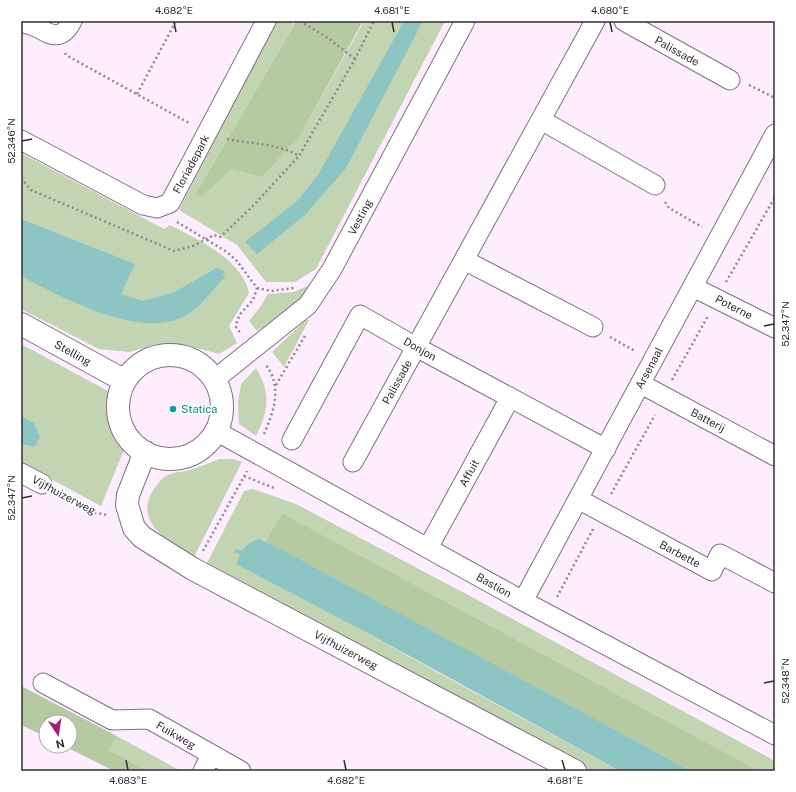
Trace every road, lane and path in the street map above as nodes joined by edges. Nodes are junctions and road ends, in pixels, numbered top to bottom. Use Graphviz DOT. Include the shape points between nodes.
graph roads {
  1 [pos="176,21"];
  2 [pos="266,21"];
  3 [pos="300,21"];
  4 [pos="374,21"];
  5 [pos="465,21"];
  6 [pos="595,21"];
  7 [pos="624,21"];
  8 [pos="21,23"];
  9 [pos="67,28"];
  10 [pos="355,59"];
  11 [pos="730,80"];
  12 [pos="137,94"];
  13 [pos="775,98"];
  14 [pos="541,120"];
  15 [pos="207,133"];
  16 [pos="775,134"];
  17 [pos="21,140"];
  18 [pos="299,156"];
  19 [pos="21,178"];
  20 [pos="655,185"];
  21 [pos="157,208"];
  22 [pos="720,237"];
  23 [pos="207,239"];
  24 [pos="464,260"];
  25 [pos="693,286"];
  26 [pos="21,324"];
  27 [pos="593,327"];
  28 [pos="775,328"];
  29 [pos="416,347"];
  30 [pos="252,348"];
  31 [pos="653,361"];
  32 [pos="214,380"];
  33 [pos="125,381"];
  34 [pos="641,384"];
  35 [pos="276,386"];
  36 [pos="510,398"];
  37 [pos="216,430"];
  38 [pos="292,440"];
  39 [pos="606,449"];
  40 [pos="145,452"];
  41 [pos="256,453"];
  42 [pos="775,456"];
  43 [pos="353,462"];
  44 [pos="21,473"];
  45 [pos="42,484"];
  46 [pos="578,499"];
  47 [pos="131,516"];
  48 [pos="428,548"];
  49 [pos="193,569"];
  50 [pos="775,582"];
  51 [pos="523,601"];
  52 [pos="43,683"];
  53 [pos="775,735"];
  54 [pos="207,763"];
  55 [pos="241,771"];
  56 [pos="575,771"];
  1 -- 12 [label="path"];
  2 -- 15 [label="street, Floriadepark"];
  3 -- 10 [label="path"];
  4 -- 10 [label="path"];
  5 -- 30 [label="street, Vesting" via="332,270 308,305"];
  6 -- 14 [label="street, Palissade"];
  7 -- 11 [label="street, Palissade"];
  8 -- 9 [label="street" via="29,23 52,36"];
  9 -- 12 [label="path" via="66,55"];
  10 -- 18 [label="path"];
  11 -- 13 [label="path" via="742,82"];
  12 -- 15 [label="path"];
  14 -- 20 [label="street"];
  14 -- 24 [label="street, Palissade"];
  15 -- 18 [label="path" via="248,144 270,145"];
  15 -- 21 [label="street, Floriadepark" via="170,203"];
  16 -- 22 [label="street, Arsenaal"];
  17 -- 21 [label="street" via="143,205"];
  18 -- 23 [label="path" via="220,237 214,235"];
  19 -- 23 [label="path" via="31,190 174,251"];
  20 -- 22 [label="path" via="669,208"];
  21 -- 23 [label="path"];
  22 -- 25 [label="street, Arsenaal"];
  23 -- 30 [label="path" via="237,261 257,288 253,300 241,313 236,327"];
  24 -- 27 [label="street"];
  24 -- 29 [label="street, Palissade"];
  25 -- 28 [label="street, Poterne"];
  25 -- 31 [label="street, Arsenaal"];
  26 -- 33 [label="street, Stelling"];
  27 -- 31 [label="path"];
  29 -- 36 [label="street, Donjon"];
  29 -- 38 [label="street, Donjon" via="360,315"];
  29 -- 43 [label="street, Palissade"];
  30 -- 32 [label="street, Vesting"];
  31 -- 34 [label="street, Arsenaal"];
  32 -- 33 [label="street" via="205,368 192,360 177,355 162,355 147,360 134,369"];
  32 -- 37 [label="street" via="221,396 222,414"];
  33 -- 40 [label="street" via="118,408 120,421 134,444"];
  34 -- 39 [label="street, Arsenaal"];
  34 -- 42 [label="street, Batterij"];
  35 -- 41 [label="path" via="274,412"];
  36 -- 39 [label="street, Donjon"];
  36 -- 48 [label="street, Affuit"];
  37 -- 40 [label="street" via="206,444 188,455 161,458"];
  37 -- 41 [label="street, Bastion"];
  39 -- 46 [label="street, Arsenaal"];
  40 -- 47 [label="street, Vijfhuizerweg" via="128,495 127,504"];
  41 -- 48 [label="street, Bastion"];
  41 -- 49 [label="path"];
  44 -- 45 [label="street, Vijfhuizerweg"];
  45 -- 47 [label="path, Vijfhuizerweg" via="92,512 114,517"];
  46 -- 50 [label="street, Barbette" via="712,571 720,554"];
  46 -- 51 [label="street, Arsenaal"];
  47 -- 49 [label="street, Vijfhuizerweg" via="134,528 142,537"];
  48 -- 51 [label="street, Bastion"];
  49 -- 56 [label="street, Vijfhuizerweg"];
  51 -- 53 [label="street, Bastion"];
  52 -- 54 [label="street, Fuikweg" via="112,720 149,720"];
  54 -- 55 [label="street, Fuikweg"];
}
